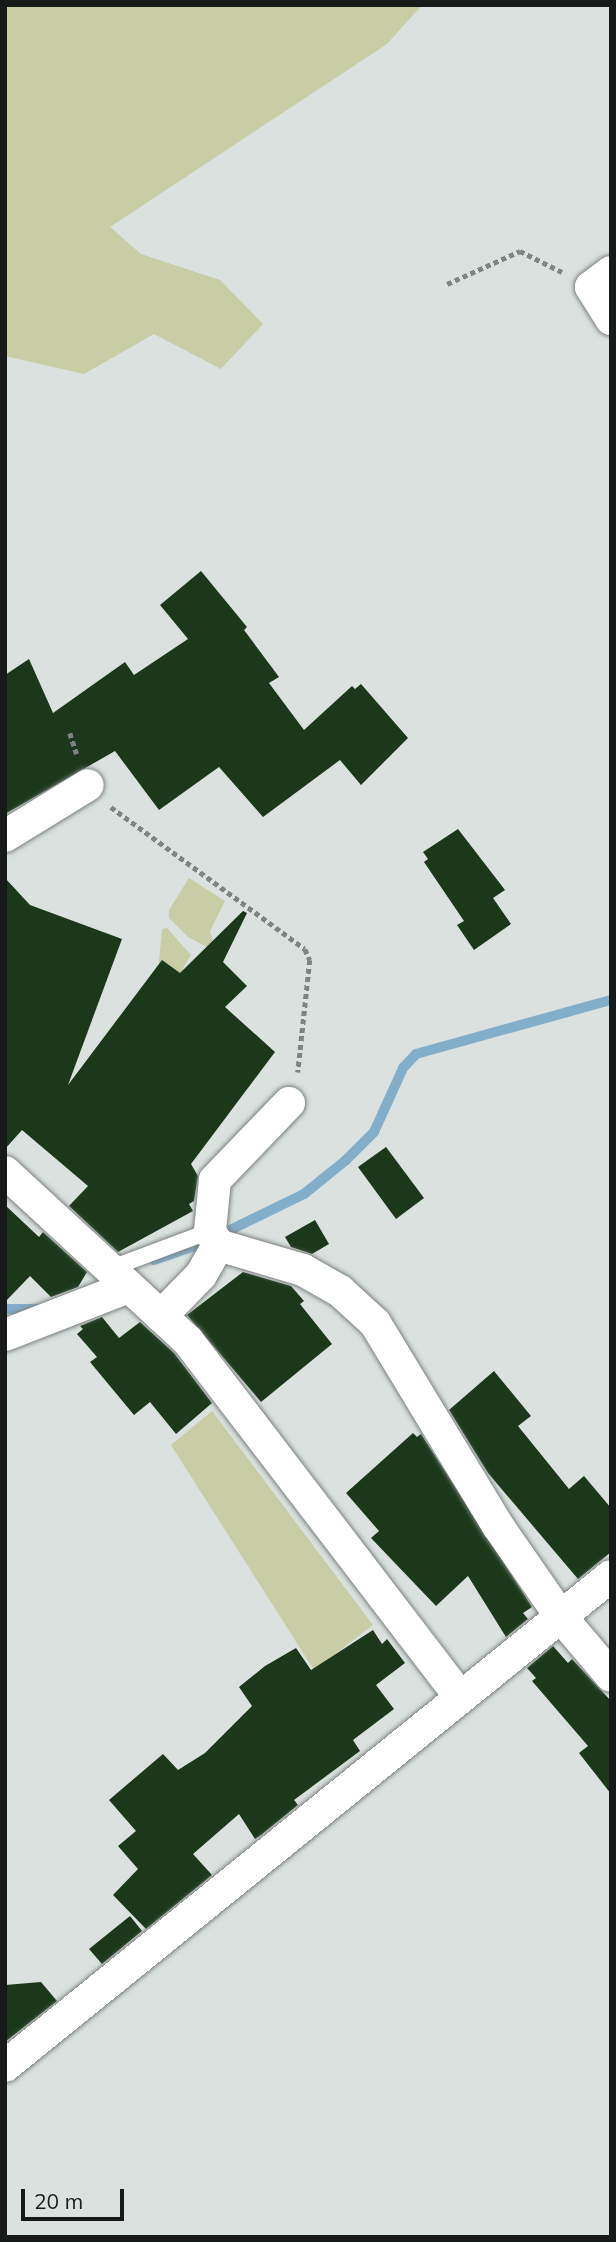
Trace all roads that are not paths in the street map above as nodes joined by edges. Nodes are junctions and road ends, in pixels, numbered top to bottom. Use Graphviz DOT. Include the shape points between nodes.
graph roads {
  1 [pos="601,279"];
  2 [pos="611,319"];
  3 [pos="88,785"];
  4 [pos="5,835"];
  5 [pos="289,1103"];
  6 [pos="5,1172"];
  7 [pos="214,1238"];
  8 [pos="119,1278"];
  9 [pos="161,1316"];
  10 [pos="5,1335"];
  11 [pos="611,1576"];
  12 [pos="561,1616"];
  13 [pos="611,1676"];
  14 [pos="459,1696"];
  15 [pos="5,2066"];
  1 -- 2 [label="street"];
  3 -- 4 [label="street"];
  5 -- 7 [label="street" via="215,1180"];
  6 -- 8 [label="street"];
  7 -- 8 [label="lane"];
  7 -- 9 [label="street" via="201,1275"];
  7 -- 12 [label="street" via="303,1270 340,1292 375,1323 498,1526"];
  8 -- 9 [label="street"];
  8 -- 10 [label="street"];
  9 -- 14 [label="street" via="188,1340"];
  11 -- 12 [label="street"];
  12 -- 13 [label="street"];
  12 -- 14 [label="street"];
  14 -- 15 [label="street"];
}
